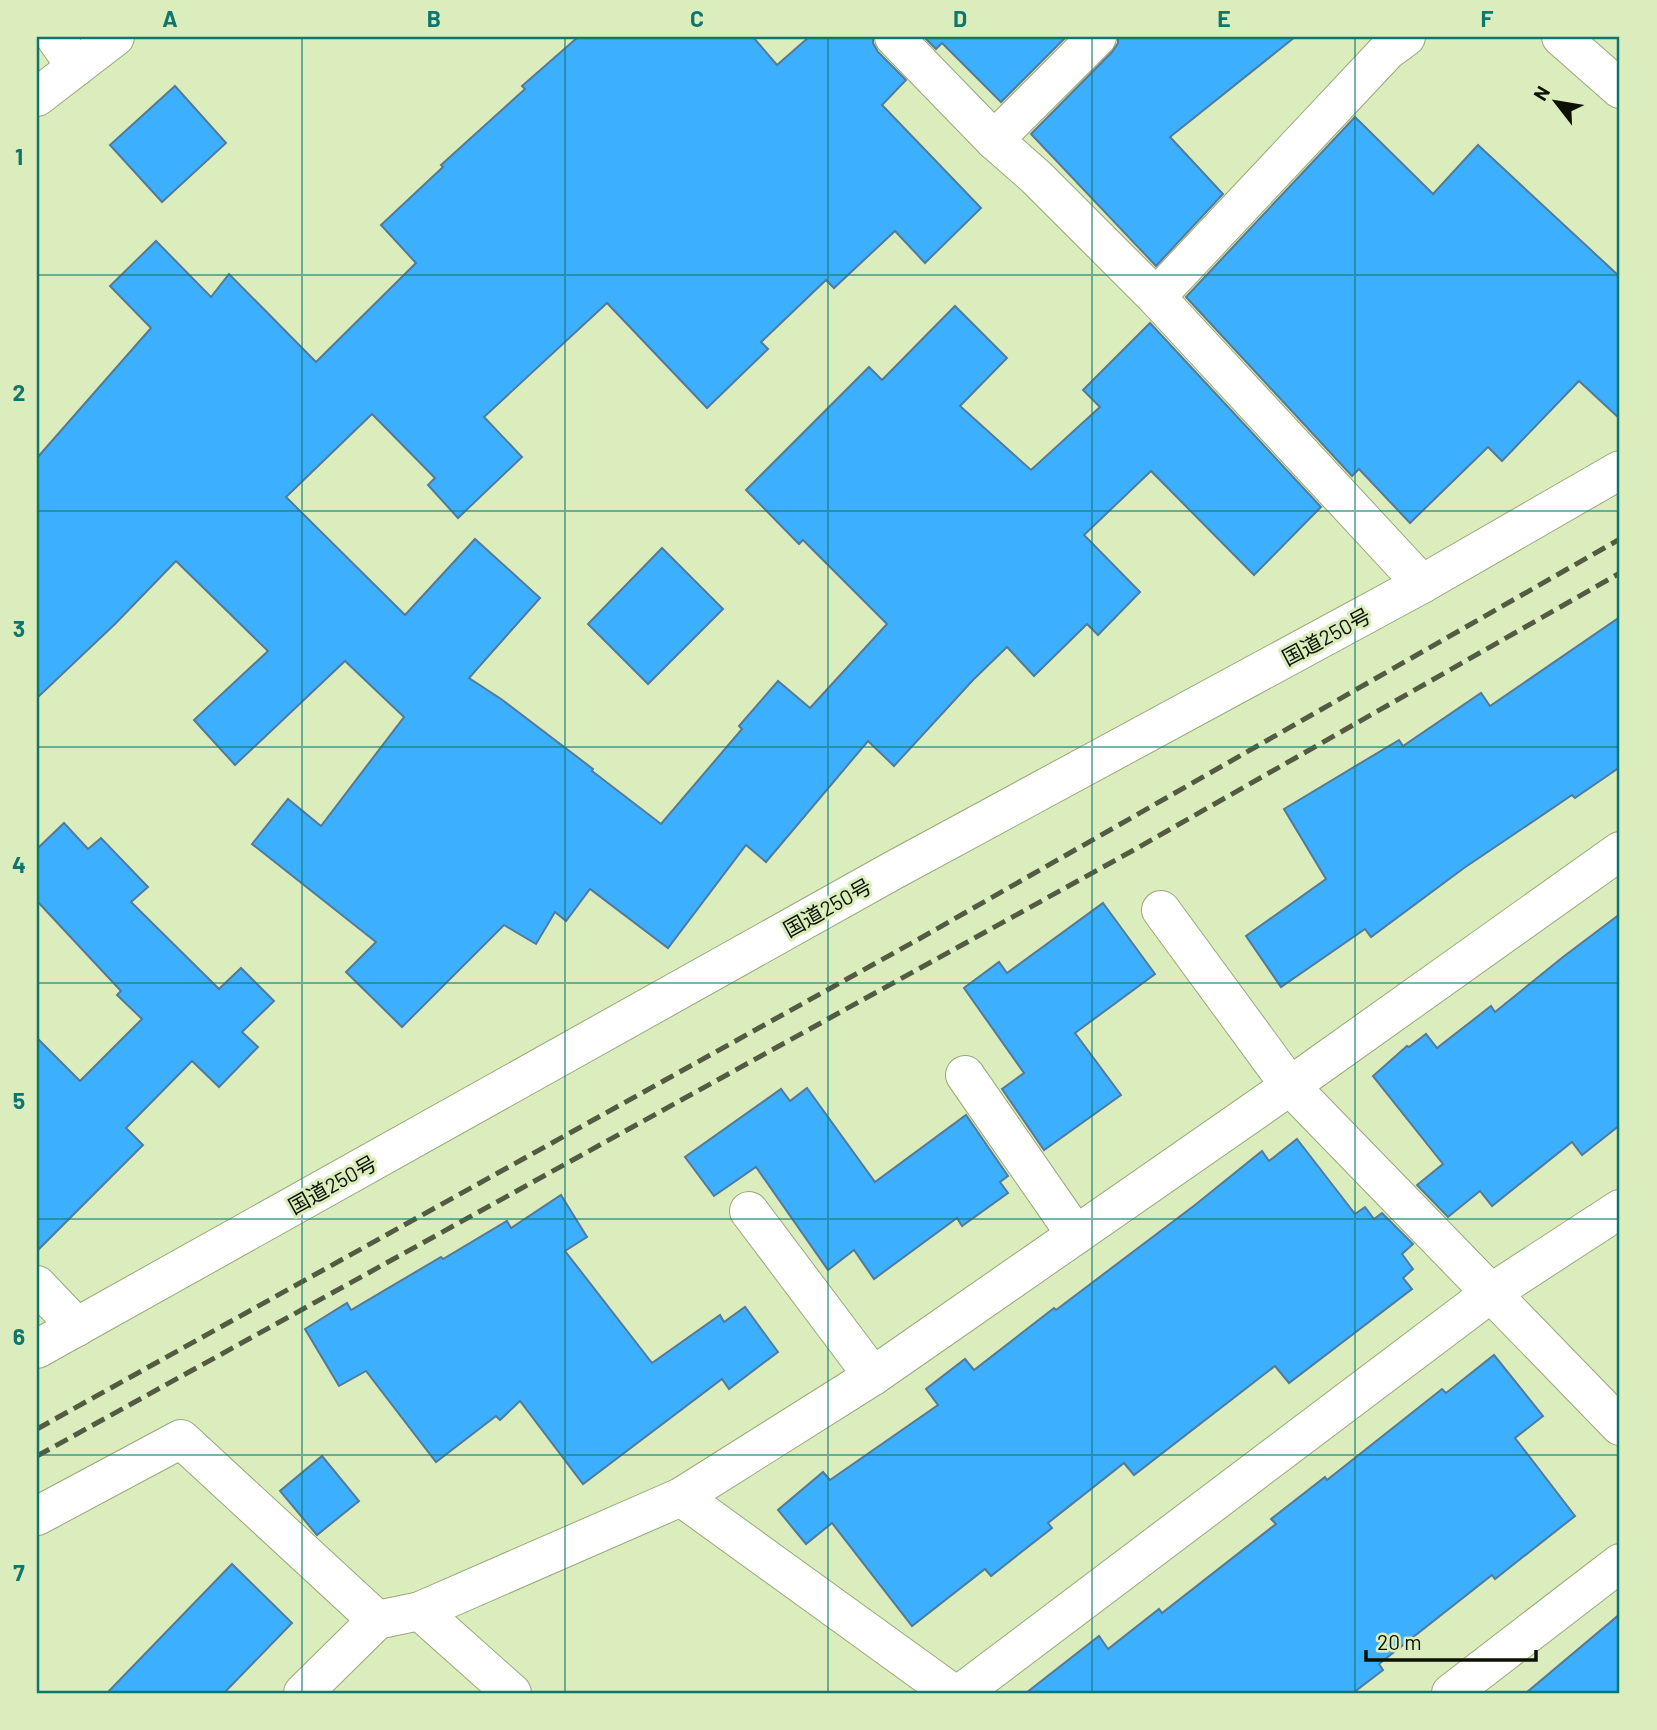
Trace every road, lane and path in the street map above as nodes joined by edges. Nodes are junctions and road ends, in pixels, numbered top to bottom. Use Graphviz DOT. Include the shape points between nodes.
graph roads {
  1 [pos="55,37"];
  2 [pos="115,37"];
  3 [pos="894,37"];
  4 [pos="1097,37"];
  5 [pos="1406,37"];
  6 [pos="1560,37"];
  7 [pos="76,67"];
  8 [pos="1620,89"];
  9 [pos="37,97"];
  10 [pos="995,140"];
  11 [pos="1156,297"];
  12 [pos="1620,470"];
  13 [pos="1422,584"];
  14 [pos="1620,851"];
  15 [pos="1161,909"];
  16 [pos="965,1075"];
  17 [pos="1290,1086"];
  18 [pos="1620,1209"];
  19 [pos="749,1211"];
  20 [pos="1076,1235"];
  21 [pos="37,1285"];
  22 [pos="1491,1293"];
  23 [pos="77,1327"];
  24 [pos="37,1349"];
  25 [pos="873,1376"];
  26 [pos="1620,1426"];
  27 [pos="681,1497"];
  28 [pos="37,1516"];
  29 [pos="1620,1563"];
  30 [pos="420,1611"];
  31 [pos="377,1620"];
  32 [pos="303,1693"];
  33 [pos="512,1693"];
  34 [pos="952,1693"];
  35 [pos="961,1693"];
  36 [pos="1451,1693"];
  1 -- 7 [label="main road"];
  2 -- 7 [label="main road"];
  3 -- 10 [label="main road"];
  4 -- 10 [label="main road"];
  5 -- 11 [label="main road" via="1387,51"];
  6 -- 8 [label="main road"];
  7 -- 9 [label="main road"];
  10 -- 11 [label="main road"];
  11 -- 13 [label="main road"];
  12 -- 13 [label="main road, 国道250号"];
  13 -- 23 [label="main road, 国道250号" via="880,877"];
  14 -- 17 [label="main road"];
  15 -- 17 [label="main road"];
  16 -- 20 [label="main road"];
  17 -- 20 [label="main road"];
  17 -- 22 [label="main road"];
  18 -- 22 [label="main road"];
  19 -- 25 [label="main road"];
  20 -- 25 [label="main road"];
  21 -- 23 [label="main road"];
  22 -- 26 [label="main road"];
  22 -- 35 [label="main road"];
  23 -- 24 [label="main road, 国道250号"];
  25 -- 27 [label="main road"];
  27 -- 30 [label="main road"];
  27 -- 34 [label="main road"];
  28 -- 31 [label="main road" via="181,1439"];
  29 -- 36 [label="main road"];
  30 -- 31 [label="main road"];
  30 -- 33 [label="main road"];
  31 -- 32 [label="main road"];
}
